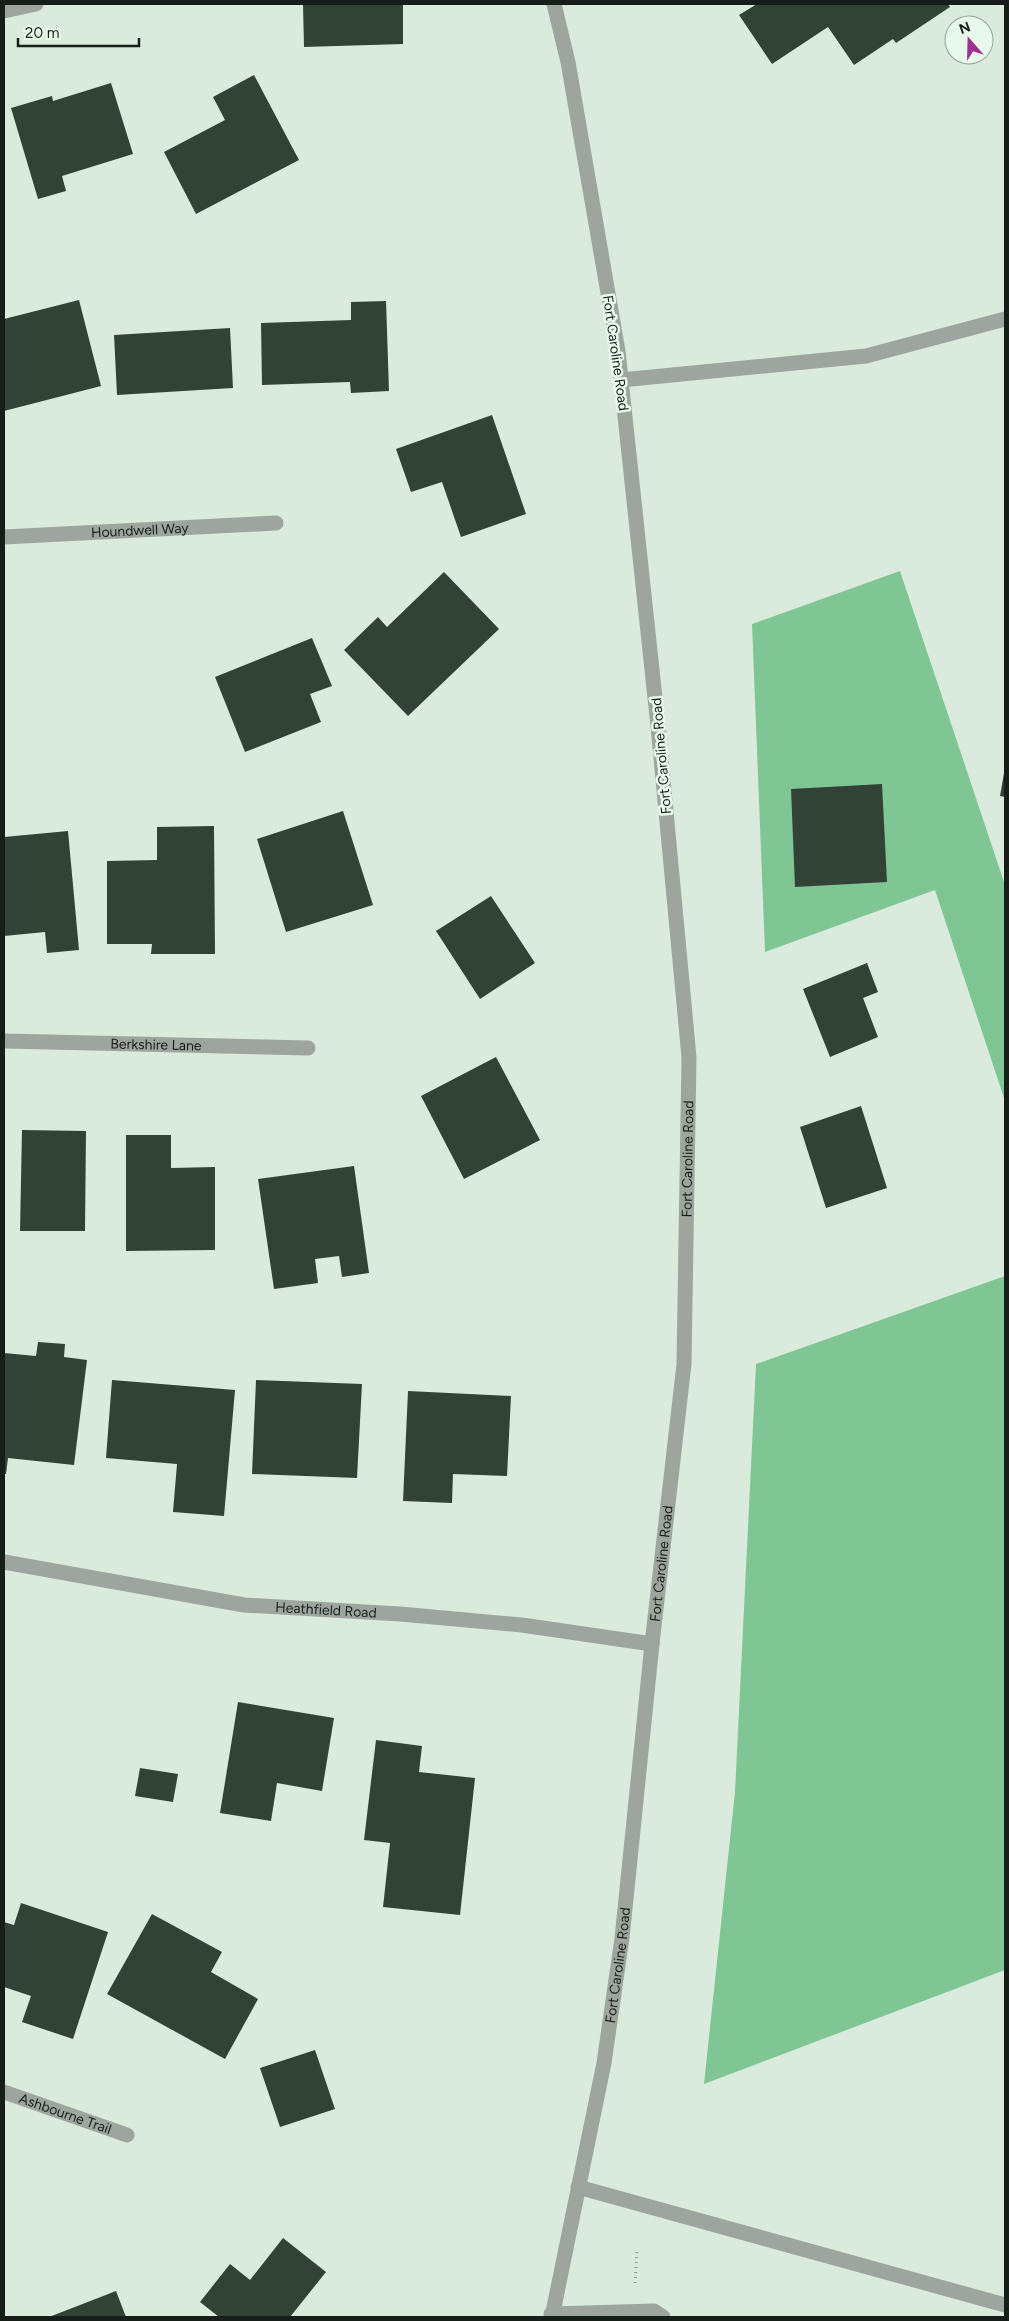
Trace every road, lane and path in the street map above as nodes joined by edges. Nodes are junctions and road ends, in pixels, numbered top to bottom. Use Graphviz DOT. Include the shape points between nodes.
graph roads {
  1 [pos="36,4"];
  2 [pos="554,4"];
  3 [pos="4,11"];
  4 [pos="1005,319"];
  5 [pos="621,380"];
  6 [pos="276,523"];
  7 [pos="4,537"];
  8 [pos="4,1041"];
  9 [pos="308,1048"];
  10 [pos="4,1562"];
  11 [pos="652,1644"];
  12 [pos="4,2092"];
  13 [pos="127,2135"];
  14 [pos="578,2187"];
  15 [pos="637,2250"];
  16 [pos="635,2286"];
  17 [pos="1005,2305"];
  18 [pos="552,2317"];
  19 [pos="662,2317"];
  1 -- 3 [label="street"];
  2 -- 5 [label="street, Fort Caroline Road" via="568,62"];
  4 -- 5 [label="street" via="866,356"];
  5 -- 11 [label="street, Fort Caroline Road" via="689,1057 684,1364"];
  6 -- 7 [label="street, Houndwell Way"];
  8 -- 9 [label="street, Berkshire Lane"];
  10 -- 11 [label="street, Heathfield Road" via="244,1605 522,1625"];
  11 -- 14 [label="street, Fort Caroline Road" via="622,1938 604,2063"];
  12 -- 13 [label="street, Ashbourne Trail"];
  14 -- 17 [label="street"];
  14 -- 18 [label="street, Fort Caroline Road"];
  15 -- 16 [label="path"];
  18 -- 19 [label="street" via="654,2311"];
}
